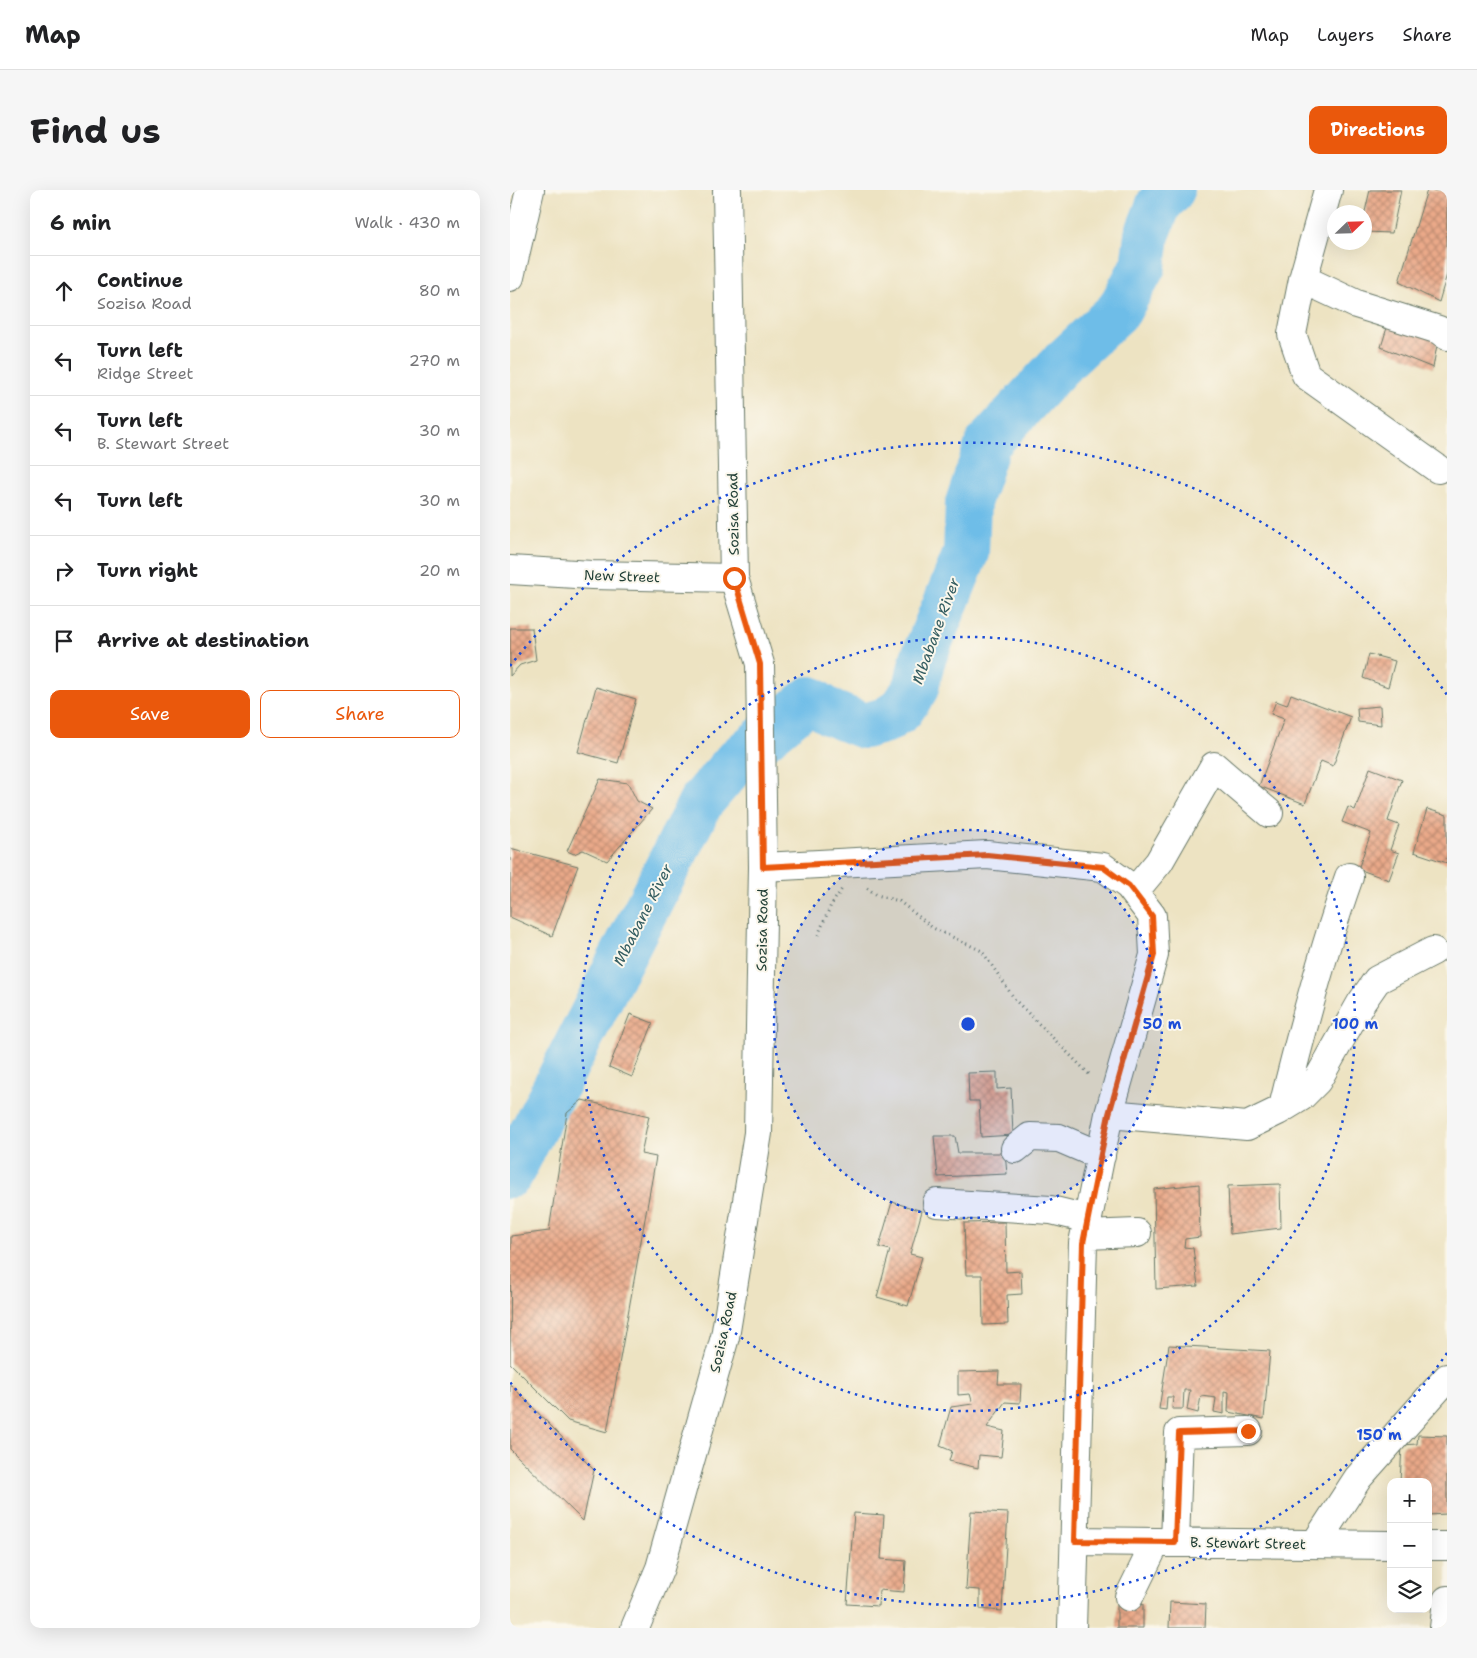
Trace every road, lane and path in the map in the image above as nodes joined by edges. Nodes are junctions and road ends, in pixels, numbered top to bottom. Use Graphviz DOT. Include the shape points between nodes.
graph roads {
  1 [pos="530,190"];
  2 [pos="727,190"];
  3 [pos="1328,190"];
  4 [pos="510,277"];
  5 [pos="1303,279"];
  6 [pos="1447,336"];
  7 [pos="1438,469"];
  8 [pos="510,570"];
  9 [pos="734,578"];
  10 [pos="1269,813"];
  11 [pos="763,867"];
  12 [pos="1349,877"];
  13 [pos="860,883"];
  14 [pos="843,888"];
  15 [pos="1134,892"];
  16 [pos="818,935"];
  17 [pos="1433,951"];
  18 [pos="1111,1106"];
  19 [pos="1283,1108"];
  20 [pos="1015,1149"];
  21 [pos="1101,1156"];
  22 [pos="937,1203"];
  23 [pos="1086,1227"];
  24 [pos="1137,1233"];
  25 [pos="1447,1378"];
  26 [pos="1248,1431"];
  27 [pos="1075,1541"];
  28 [pos="1166,1542"];
  29 [pos="1315,1544"];
  30 [pos="1387,1545"];
  31 [pos="1432,1546"];
  32 [pos="1447,1546"];
  33 [pos="1129,1598"];
  34 [pos="1447,1600"];
  35 [pos="635,1628"];
  36 [pos="1072,1628"];
  37 [pos="1444,1628"];
  1 -- 4 [label="street"];
  2 -- 9 [label="street, Sozisa Road"];
  3 -- 5 [label="street"];
  5 -- 6 [label="street" via="1356,304 1439,330"];
  5 -- 7 [label="street" via="1292,334 1306,376"];
  8 -- 9 [label="street, New Street"];
  9 -- 11 [label="street, Sozisa Road" via="760,664"];
  10 -- 15 [label="street" via="1214,766 1159,862"];
  11 -- 15 [label="street" via="987,855 1103,867"];
  11 -- 35 [label="street, Sozisa Road" via="758,1134 725,1337 660,1568"];
  12 -- 19 [label="street" via="1303,1022"];
  13 -- 18 [label="path" via="877,895 900,901 933,928 982,951 1016,1001"];
  14 -- 16 [label="path" via="831,905"];
  15 -- 18 [label="street" via="1152,916 1154,955"];
  17 -- 19 [label="street" via="1377,980 1317,1080"];
  18 -- 19 [label="street" via="1247,1126"];
  18 -- 21 [label="street"];
  20 -- 21 [label="street" via="1030,1137 1059,1138"];
  21 -- 23 [label="street"];
  22 -- 23 [label="street" via="1051,1210"];
  23 -- 24 [label="street"];
  23 -- 27 [label="street"];
  25 -- 29 [label="street" via="1358,1478"];
  26 -- 28 [label="street" via="1179,1433"];
  27 -- 28 [label="street, B. Stewart Street"];
  27 -- 36 [label="street"];
  28 -- 29 [label="street, B. Stewart Street"];
  28 -- 33 [label="street"];
  29 -- 30 [label="street, B. Stewart Street"];
  31 -- 32 [label="street"];
  34 -- 37 [label="street"];
}
